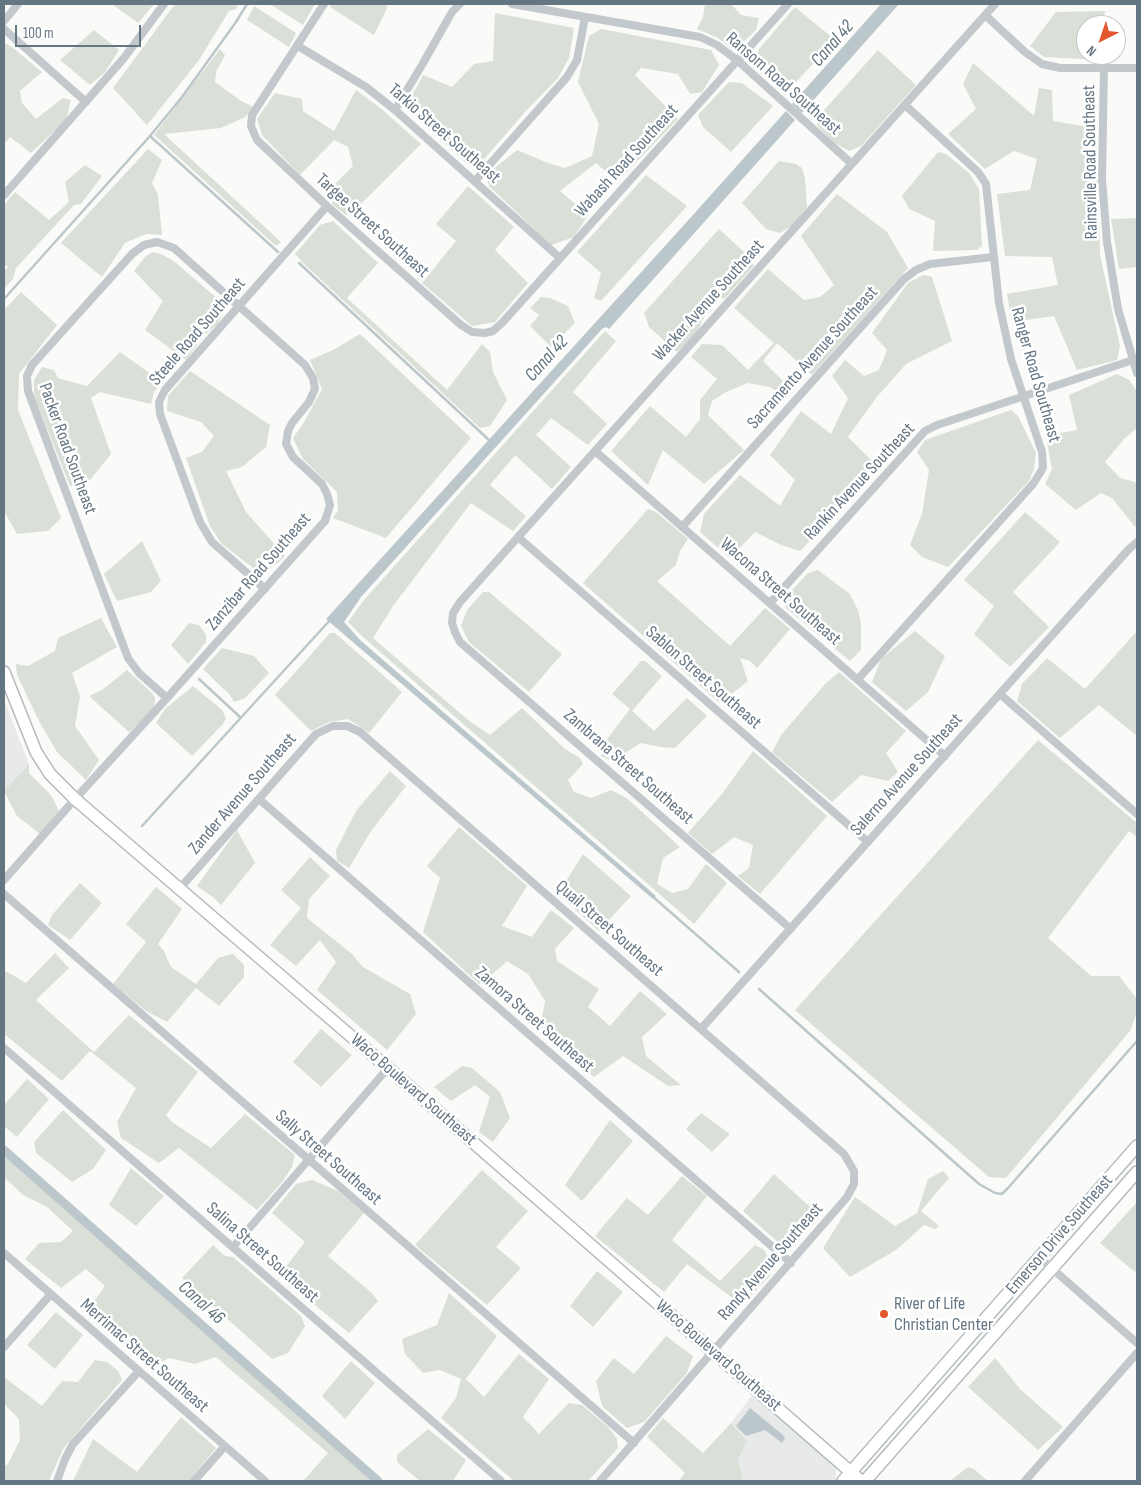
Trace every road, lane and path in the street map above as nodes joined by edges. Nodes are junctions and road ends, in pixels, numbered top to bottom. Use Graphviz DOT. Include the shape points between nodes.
graph roads {
  1 [pos="18,4"];
  2 [pos="164,4"];
  3 [pos="324,4"];
  4 [pos="460,4"];
  5 [pos="512,4"];
  6 [pos="788,4"];
  7 [pos="994,4"];
  8 [pos="985,15"];
  9 [pos="585,17"];
  10 [pos="4,22"];
  11 [pos="4,29"];
  12 [pos="298,46"];
  13 [pos="736,60"];
  14 [pos="1104,67"];
  15 [pos="1137,68"];
  16 [pos="86,102"];
  17 [pos="905,105"];
  18 [pos="395,110"];
  19 [pos="852,164"];
  20 [pos="474,181"];
  21 [pos="4,196"];
  22 [pos="327,206"];
  23 [pos="157,242"];
  24 [pos="993,257"];
  25 [pos="560,258"];
  26 [pos="240,306"];
  27 [pos="485,333"];
  28 [pos="1133,360"];
  29 [pos="1137,373"];
  30 [pos="1024,397"];
  31 [pos="595,451"];
  32 [pos="682,527"];
  33 [pos="518,538"];
  34 [pos="1137,542"];
  35 [pos="265,589"];
  36 [pos="770,603"];
  37 [pos="452,623"];
  38 [pos="4,672"];
  39 [pos="858,680"];
  40 [pos="1000,694"];
  41 [pos="167,698"];
  42 [pos="333,726"];
  43 [pos="945,756"];
  44 [pos="76,798"];
  45 [pos="258,799"];
  46 [pos="1137,814"];
  47 [pos="868,842"];
  48 [pos="4,880"];
  49 [pos="181,888"];
  50 [pos="4,894"];
  51 [pos="791,929"];
  52 [pos="701,1029"];
  53 [pos="4,1048"];
  54 [pos="388,1068"];
  55 [pos="1137,1146"];
  56 [pos="308,1161"];
  57 [pos="854,1171"];
  58 [pos="1137,1172"];
  59 [pos="233,1247"];
  60 [pos="4,1253"];
  61 [pos="1040,1258"];
  62 [pos="791,1263"];
  63 [pos="1053,1269"];
  64 [pos="51,1294"];
  65 [pos="1137,1343"];
  66 [pos="4,1347"];
  67 [pos="713,1351"];
  68 [pos="1137,1353"];
  69 [pos="139,1371"];
  70 [pos="634,1443"];
  71 [pos="225,1446"];
  72 [pos="846,1477"];
  73 [pos="57,1481"];
  74 [pos="194,1481"];
  75 [pos="265,1481"];
  76 [pos="501,1481"];
  77 [pos="600,1481"];
  78 [pos="861,1481"];
  79 [pos="865,1481"];
  80 [pos="1025,1481"];
  1 -- 10 [label="street"];
  2 -- 16 [label="street"];
  3 -- 12 [label="street"];
  4 -- 18 [label="street" via="452,12"];
  5 -- 9 [label="street, Ransom Road Southeast"];
  6 -- 13 [label="street, Wabash Road Southeast"];
  7 -- 8 [label="street, Wacker Avenue Southeast"];
  8 -- 14 [label="street" via="1042,64 1060,68"];
  8 -- 17 [label="street, Wacker Avenue Southeast"];
  9 -- 13 [label="street, Ransom Road Southeast" via="700,37"];
  9 -- 20 [label="street" via="577,60 567,77"];
  11 -- 16 [label="street"];
  12 -- 18 [label="street, Tarkio Street Southeast" via="360,82"];
  12 -- 22 [label="street, Targee Street Southeast" via="252,115 251,126 257,140"];
  13 -- 19 [label="street, Ransom Road Southeast"];
  13 -- 25 [label="street, Wabash Road Southeast"];
  14 -- 15 [label="street"];
  14 -- 28 [label="street, Rainsville Road Southeast" via="1102,180 1106,242 1118,310"];
  16 -- 21 [label="street"];
  17 -- 19 [label="street, Wacker Avenue Southeast"];
  17 -- 24 [label="street, Ranger Road Southeast" via="978,172 986,184"];
  18 -- 20 [label="street, Tarkio Street Southeast"];
  19 -- 31 [label="street, Wacker Avenue Southeast"];
  20 -- 25 [label="street, Tarkio Street Southeast"];
  22 -- 26 [label="street, Steele Road Southeast"];
  22 -- 27 [label="street, Targee Street Southeast" via="461,325 472,332"];
  23 -- 26 [label="street, Zanzibar Road Southeast" via="174,248"];
  23 -- 41 [label="street, Packer Road Southeast" via="144,245 132,254 32,365 27,376 28,390 128,658 139,673"];
  24 -- 30 [label="street, Ranger Road Southeast" via="998,303"];
  24 -- 32 [label="street, Sacramento Avenue Southeast" via="930,264 904,279"];
  25 -- 27 [label="street, Wabash Road Southeast" via="502,323"];
  26 -- 35 [label="street, Steele Road Southeast" via="165,390 159,402 160,414 204,529 212,542"];
  26 -- 35 [label="street, Zanzibar Road Southeast" via="305,365 312,378 315,389 309,402 292,422 286,444 293,457 322,484 330,505 325,521"];
  28 -- 29 [label="street, Rainsville Road Southeast"];
  28 -- 30 [label="street, Rankin Avenue Southeast"];
  30 -- 36 [label="street, Rankin Avenue Southeast" via="937,425 925,432"];
  30 -- 39 [label="street, Ranger Road Southeast" via="1042,452 1043,468 1034,484"];
  31 -- 32 [label="street, Wacona Street Southeast"];
  31 -- 33 [label="street, Wacker Avenue Southeast"];
  32 -- 36 [label="street, Wacona Street Southeast"];
  33 -- 37 [label="street, Wacker Avenue Southeast" via="460,602 453,613"];
  33 -- 47 [label="street, Sablon Street Southeast"];
  34 -- 40 [label="street, Salerno Avenue Southeast"];
  35 -- 41 [label="street, Zanzibar Road Southeast"];
  36 -- 39 [label="street, Wacona Street Southeast"];
  37 -- 51 [label="street, Zambrana Street Southeast" via="460,642"];
  38 -- 44 [label="street, Waco Boulevard Southeast" via="36,752 50,774"];
  39 -- 43 [label="street, Wacona Street Southeast"];
  40 -- 43 [label="street, Salerno Avenue Southeast"];
  40 -- 46 [label="street"];
  41 -- 44 [label="street, Zanzibar Road Southeast"];
  42 -- 45 [label="street, Zander Avenue Southeast" via="316,734"];
  42 -- 52 [label="street, Quail Street Southeast" via="347,726 360,732"];
  43 -- 47 [label="street, Salerno Avenue Southeast"];
  44 -- 48 [label="street, Zanzibar Road Southeast"];
  44 -- 49 [label="street, Waco Boulevard Southeast"];
  45 -- 49 [label="street, Zander Avenue Southeast"];
  45 -- 62 [label="street, Zamora Street Southeast"];
  47 -- 51 [label="street, Salerno Avenue Southeast"];
  49 -- 54 [label="street, Waco Boulevard Southeast"];
  50 -- 56 [label="street, Sally Street Southeast"];
  51 -- 52 [label="street, Salerno Avenue Southeast"];
  52 -- 57 [label="street, Quail Street Southeast" via="844,1154"];
  53 -- 59 [label="street, Salina Street Southeast"];
  54 -- 56 [label="street"];
  54 -- 67 [label="street, Waco Boulevard Southeast"];
  55 -- 61 [label="street, Emerson Drive Southeast"];
  56 -- 59 [label="street"];
  56 -- 70 [label="street, Sally Street Southeast"];
  57 -- 62 [label="street, Randy Avenue Southeast" via="854,1184 847,1197"];
  58 -- 63 [label="street, Emerson Drive Southeast"];
  59 -- 76 [label="street, Salina Street Southeast"];
  60 -- 64 [label="street, Merrimac Street Southeast"];
  61 -- 63 [label="street"];
  61 -- 72 [label="street, Emerson Drive Southeast"];
  62 -- 67 [label="street, Randy Avenue Southeast"];
  63 -- 65 [label="street"];
  63 -- 79 [label="street, Emerson Drive Southeast"];
  64 -- 66 [label="street"];
  64 -- 69 [label="street, Merrimac Street Southeast"];
  67 -- 70 [label="street, Randy Avenue Southeast"];
  67 -- 72 [label="street, Waco Boulevard Southeast"];
  68 -- 80 [label="street"];
  69 -- 71 [label="street, Merrimac Street Southeast"];
  69 -- 73 [label="street" via="73,1444"];
  70 -- 77 [label="street, Randy Avenue Southeast"];
  71 -- 74 [label="street"];
  71 -- 75 [label="street, Merrimac Street Southeast"];
  72 -- 78 [label="street, Waco Boulevard Southeast"];
}
